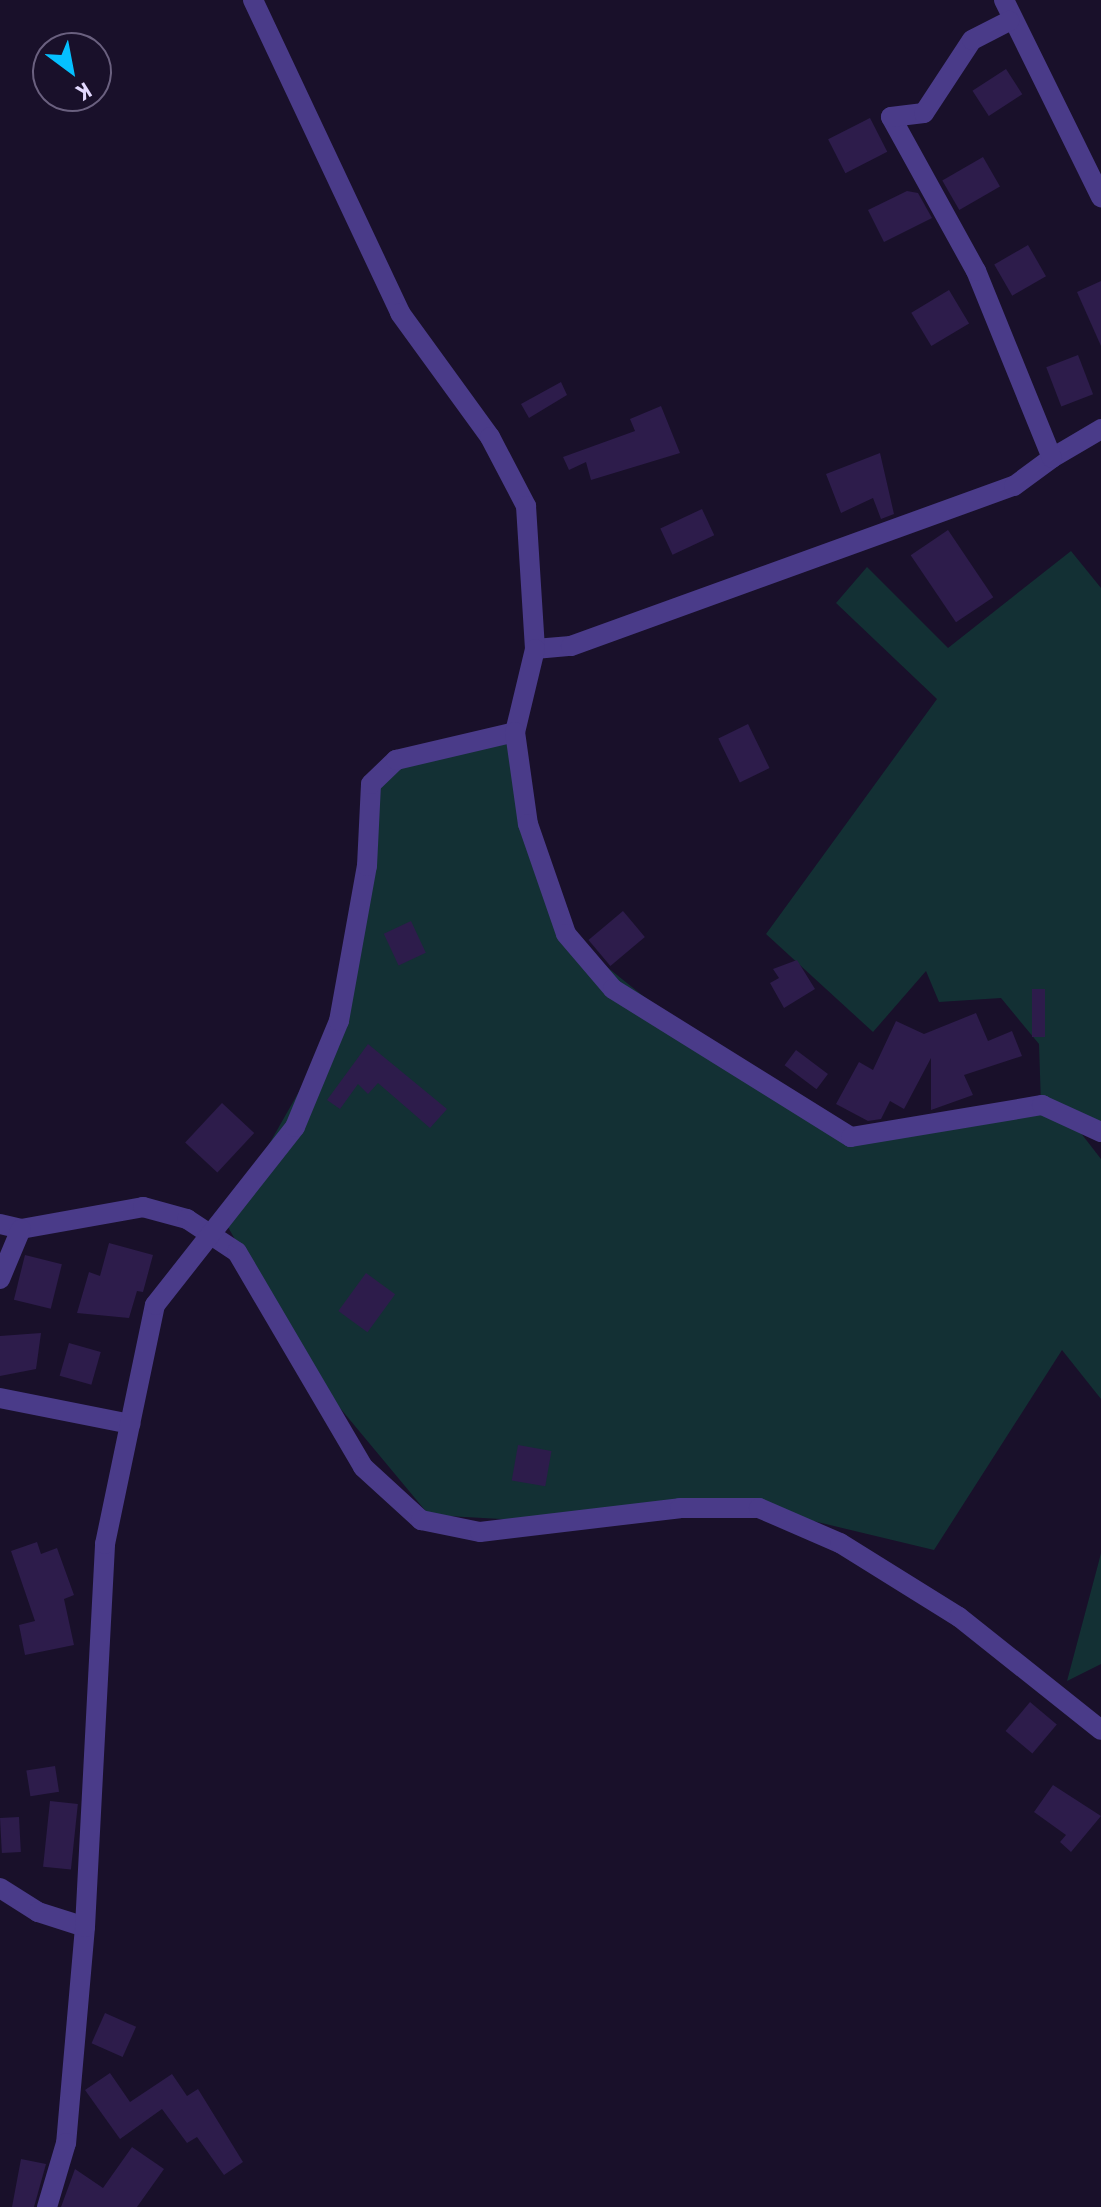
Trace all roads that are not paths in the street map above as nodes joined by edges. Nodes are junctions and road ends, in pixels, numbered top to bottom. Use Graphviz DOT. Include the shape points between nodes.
graph roads {
  1 [pos="253,0"];
  2 [pos="1004,0"];
  3 [pos="1009,21"];
  4 [pos="1101,197"];
  5 [pos="1101,429"];
  6 [pos="1052,458"];
  7 [pos="535,649"];
  8 [pos="515,732"];
  9 [pos="1101,1132"];
  10 [pos="0,1224"];
  11 [pos="21,1229"];
  12 [pos="213,1238"];
  13 [pos="0,1279"];
  14 [pos="0,1398"];
  15 [pos="130,1424"];
  16 [pos="1101,1730"];
  17 [pos="0,1888"];
  18 [pos="85,1927"];
  19 [pos="47,2207"];
  1 -- 7 [label="street" via="400,313 490,437 526,506"];
  2 -- 3 [label="street"];
  3 -- 4 [label="street"];
  3 -- 6 [label="street" via="972,40 924,113 891,117 976,271"];
  5 -- 6 [label="street"];
  6 -- 7 [label="street" via="1014,486 571,646"];
  7 -- 8 [label="street"];
  8 -- 9 [label="street" via="528,824 566,934 613,989 851,1137 1042,1105"];
  8 -- 12 [label="street" via="396,760 371,784 367,866 339,1021 295,1127"];
  10 -- 11 [label="street"];
  11 -- 12 [label="street" via="143,1207 187,1219"];
  11 -- 13 [label="street"];
  12 -- 15 [label="street" via="155,1305"];
  12 -- 16 [label="street" via="237,1252 363,1467 421,1520 480,1532 680,1508 759,1508 840,1543 959,1617"];
  14 -- 15 [label="street"];
  15 -- 18 [label="street" via="105,1544"];
  17 -- 18 [label="street" via="38,1912"];
  18 -- 19 [label="street" via="66,2143"];
}
